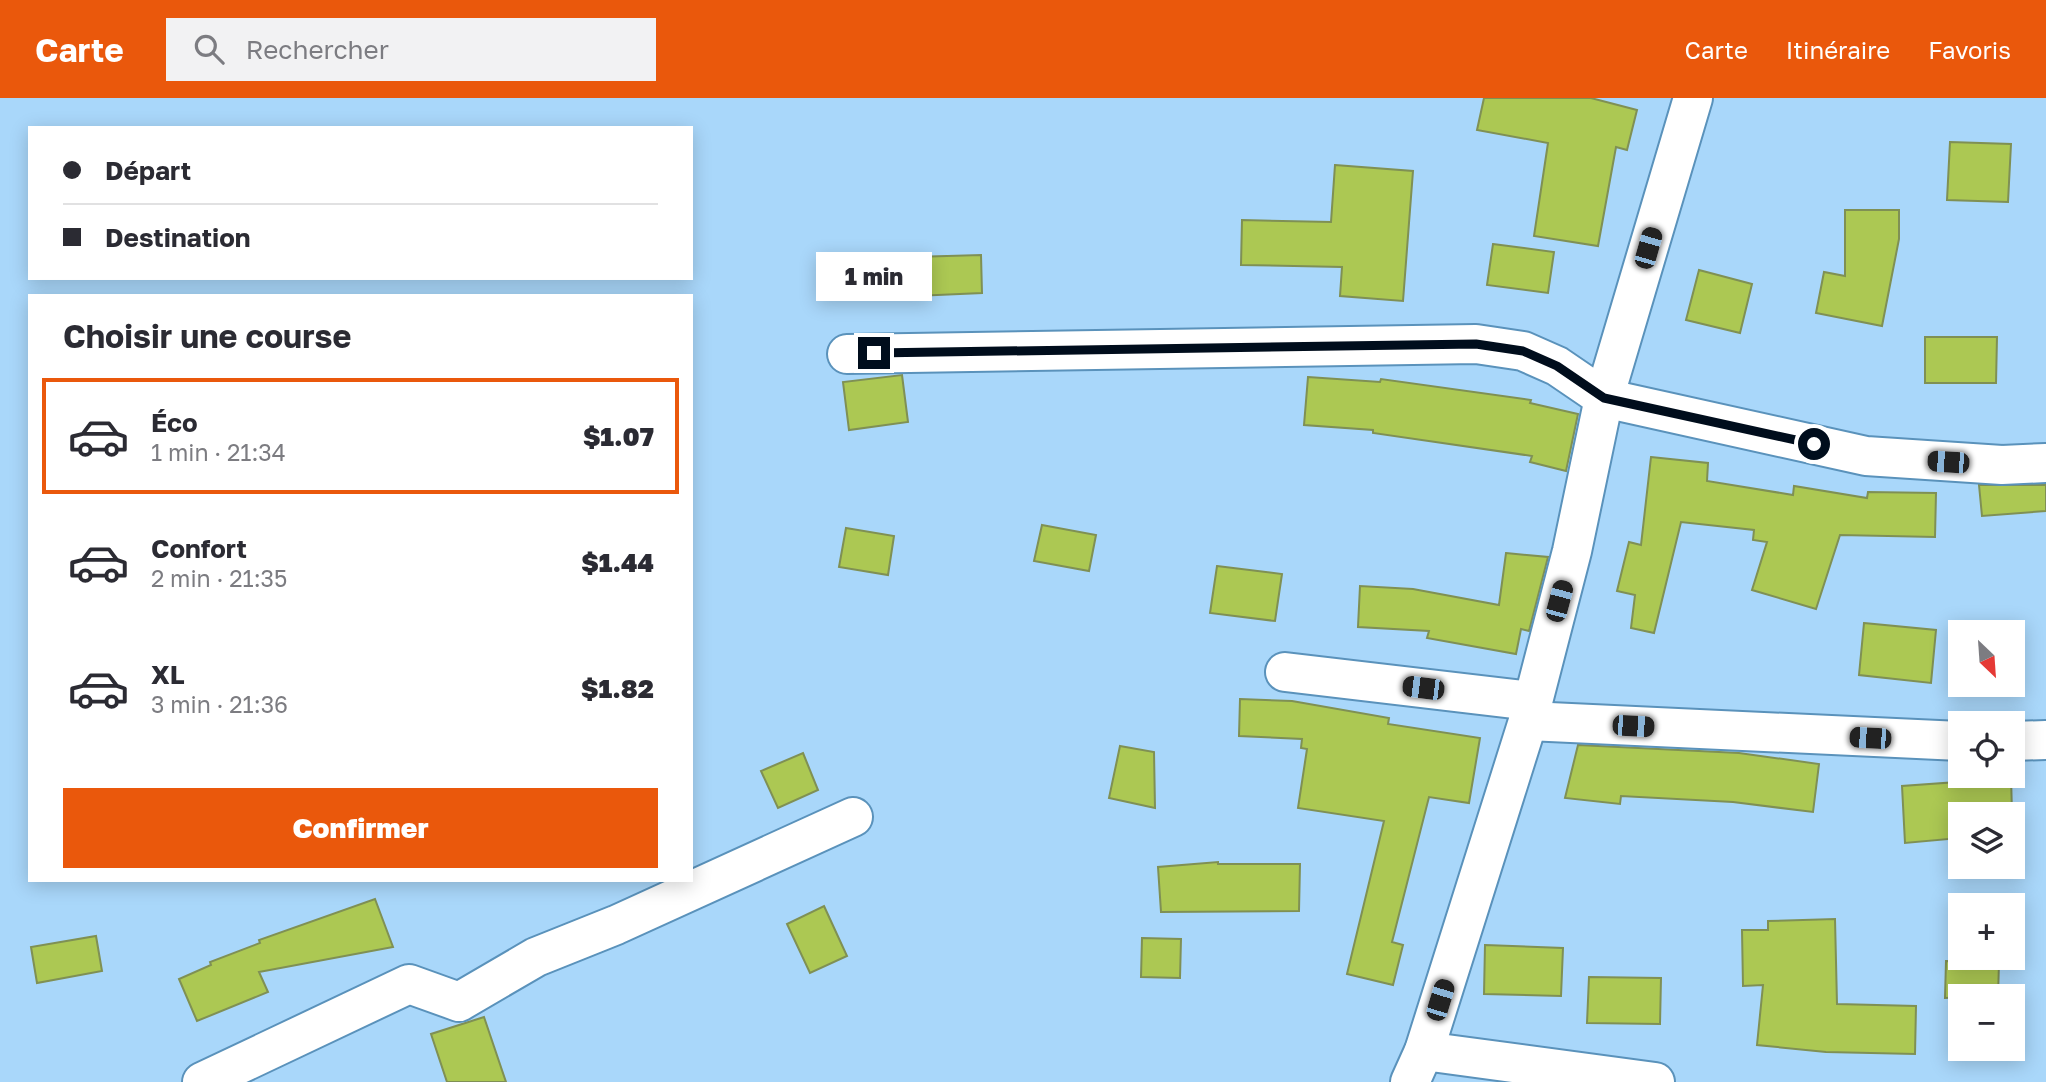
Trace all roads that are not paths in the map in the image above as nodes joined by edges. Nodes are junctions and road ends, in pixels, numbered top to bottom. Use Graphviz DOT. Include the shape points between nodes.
graph roads {
  1 [pos="1693,98"];
  2 [pos="847,354"];
  3 [pos="1604,398"];
  4 [pos="2046,463"];
  5 [pos="1285,672"];
  6 [pos="1530,711"];
  7 [pos="1948,740"];
  8 [pos="2046,740"];
  9 [pos="2025,741"];
  10 [pos="853,817"];
  11 [pos="1417,1066"];
  12 [pos="202,1082"];
  13 [pos="1655,1082"];
  1 -- 3 [label="street"];
  2 -- 3 [label="street" via="1476,344 1523,351 1557,366"];
  3 -- 4 [label="street" via="1866,456 2002,465"];
  3 -- 6 [label="street" via="1572,551"];
  5 -- 6 [label="street"];
  6 -- 7 [label="street"];
  6 -- 11 [label="street"];
  8 -- 9 [label="street"];
  10 -- 12 [label="street" via="536,957 460,1002 409,984"];
  11 -- 13 [label="street"];
}
